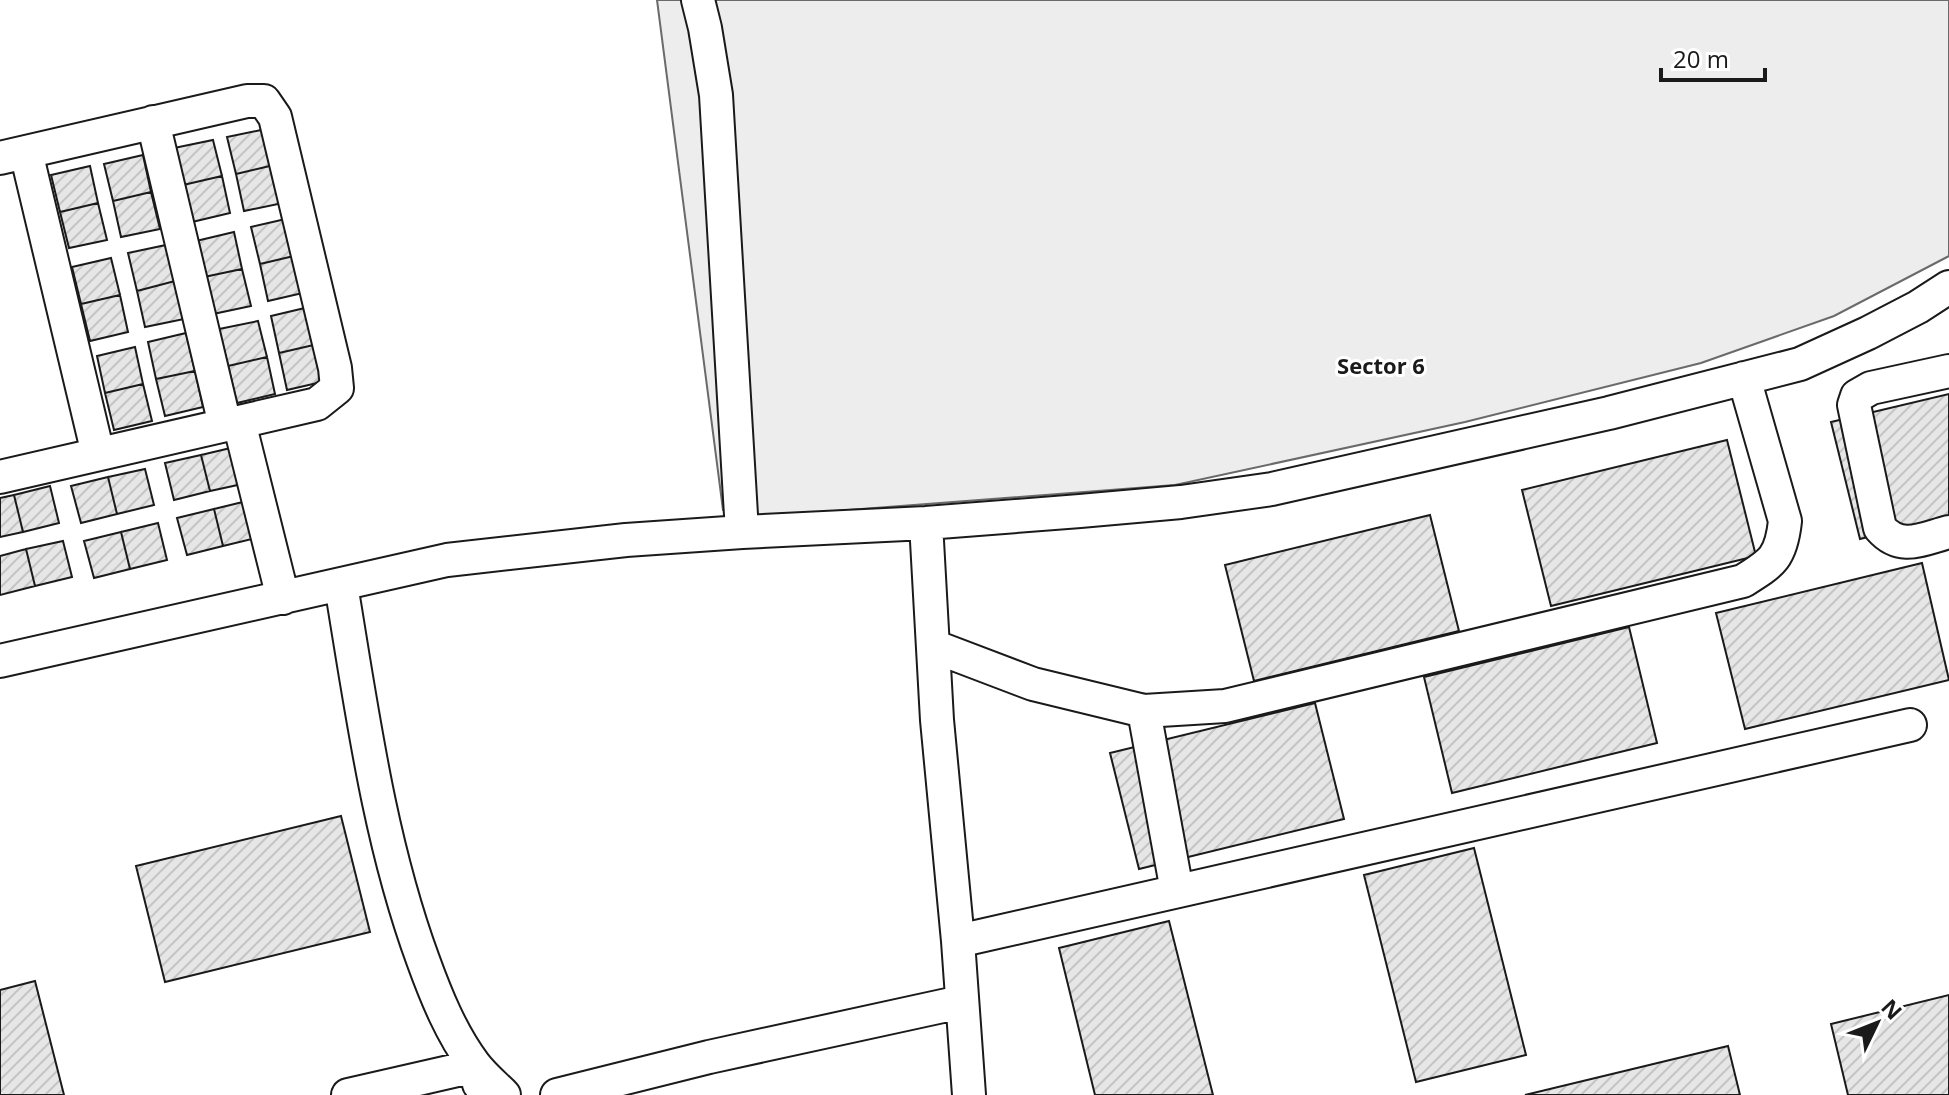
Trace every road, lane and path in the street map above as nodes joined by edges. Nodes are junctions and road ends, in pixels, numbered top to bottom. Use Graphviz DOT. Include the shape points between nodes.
graph roads {
  1 [pos="698,0"];
  2 [pos="153,122"];
  3 [pos="13,155"];
  4 [pos="1949,287"];
  5 [pos="1949,371"];
  6 [pos="1744,378"];
  7 [pos="232,423"];
  8 [pos="98,454"];
  9 [pos="0,477"];
  10 [pos="926,523"];
  11 [pos="742,532"];
  12 [pos="1949,532"];
  13 [pos="341,585"];
  14 [pos="283,598"];
  15 [pos="933,646"];
  16 [pos="0,661"];
  17 [pos="1144,711"];
  18 [pos="1910,725"];
  19 [pos="1177,891"];
  20 [pos="958,941"];
  21 [pos="961,1002"];
  22 [pos="478,1081"];
  23 [pos="348,1095"];
  24 [pos="504,1095"];
  25 [pos="557,1095"];
  26 [pos="969,1095"];
  1 -- 11 [label="street" via="716,95"];
  2 -- 3 [label="street"];
  2 -- 7 [label="street"];
  2 -- 7 [label="street" via="247,101 264,101 275,117 337,388 317,404"];
  3 -- 8 [label="street"];
  4 -- 6 [label="street" via="1800,364"];
  5 -- 12 [label="street" via="1871,388 1857,396 1854,405 1880,528 1888,538 1904,543"];
  6 -- 10 [label="street" via="1272,489 1181,502"];
  6 -- 17 [label="street" via="1785,521 1783,543 1769,565 1743,581 1225,706"];
  7 -- 8 [label="street"];
  7 -- 14 [label="street"];
  8 -- 9 [label="street"];
  10 -- 11 [label="street"];
  10 -- 15 [label="street"];
  11 -- 13 [label="street" via="447,560"];
  13 -- 14 [label="street"];
  13 -- 22 [label="street" via="369,752 407,916 436,994"];
  14 -- 16 [label="street"];
  15 -- 17 [label="street" via="1033,684"];
  15 -- 20 [label="street"];
  17 -- 19 [label="street"];
  18 -- 19 [label="street"];
  19 -- 20 [label="street"];
  20 -- 21 [label="street"];
  21 -- 25 [label="street"];
  21 -- 26 [label="street"];
  22 -- 23 [label="street"];
  22 -- 24 [label="street"];
}
